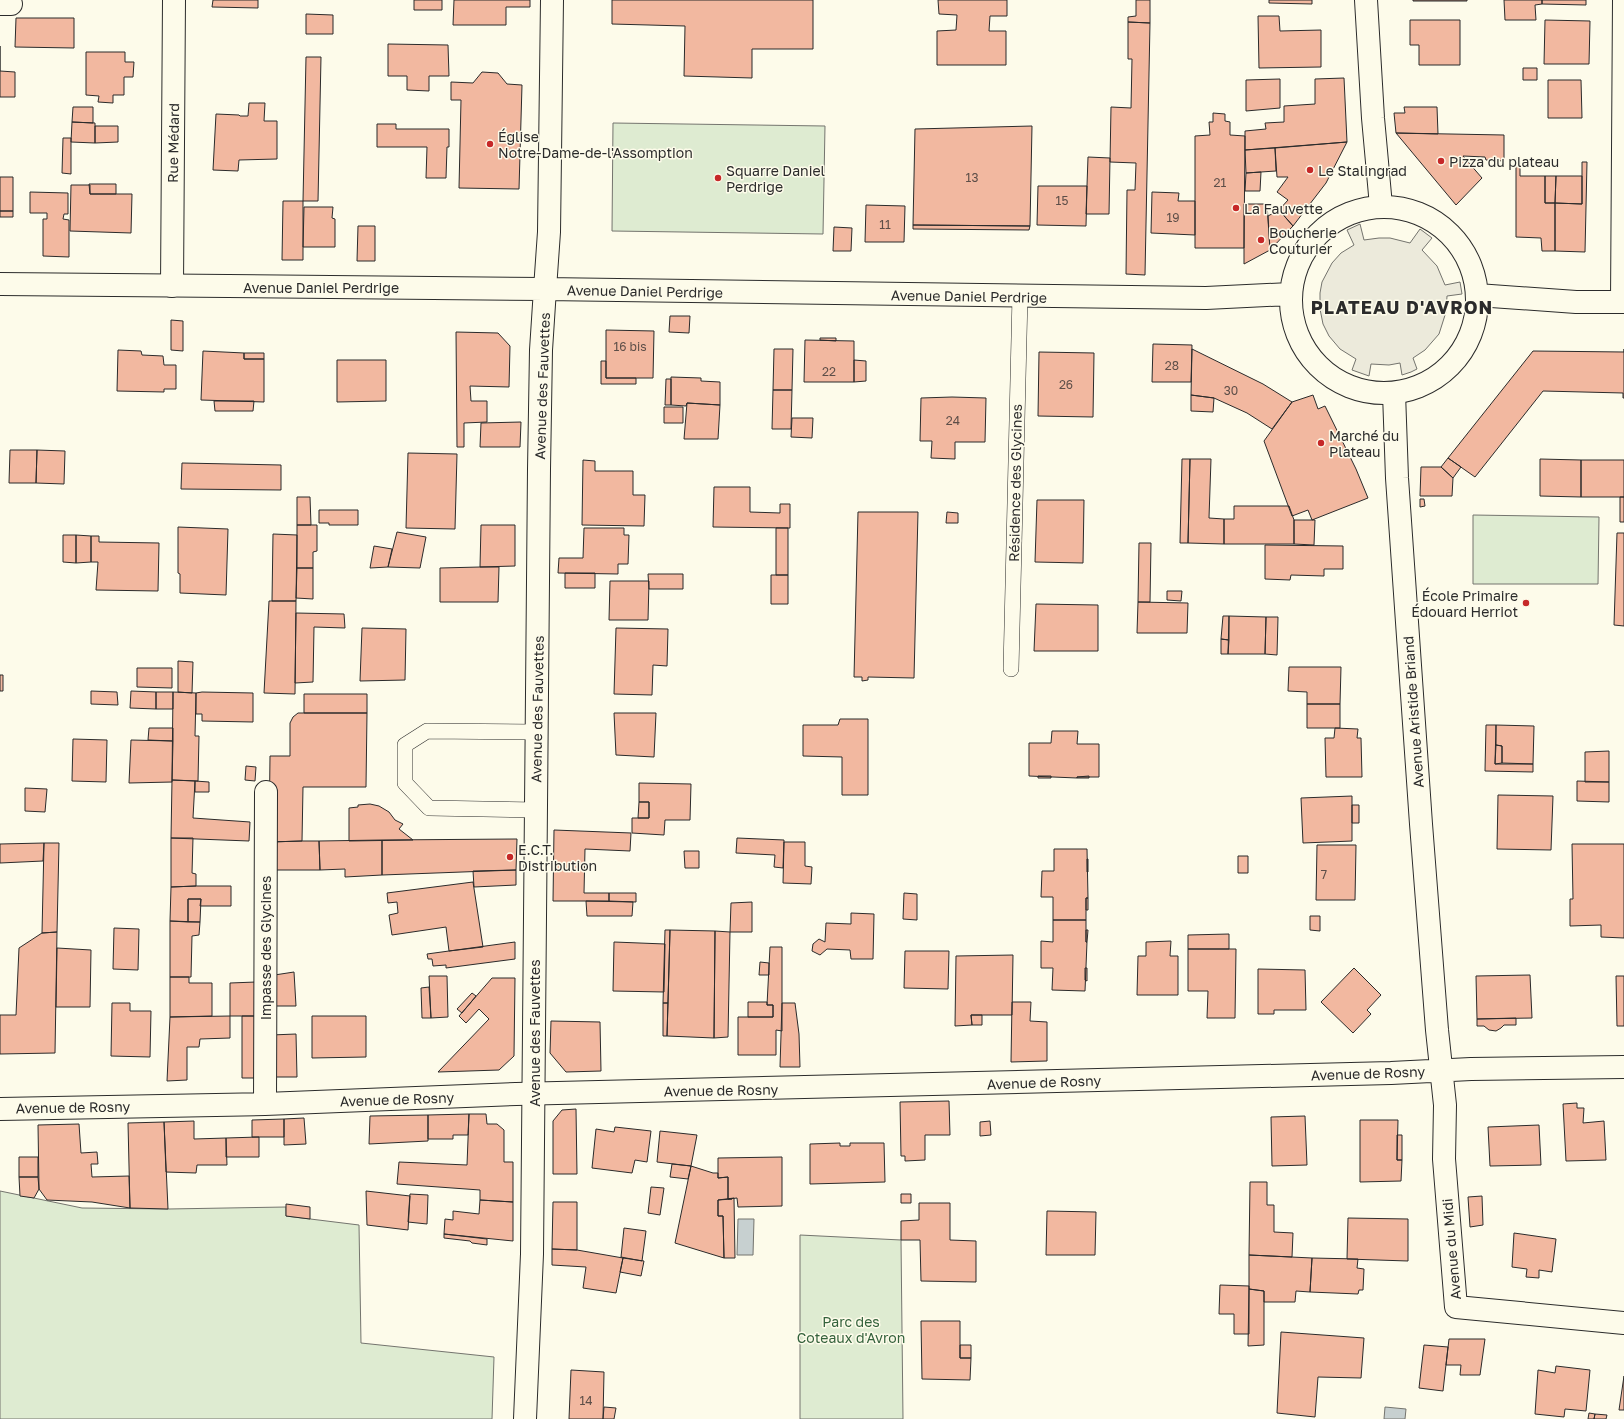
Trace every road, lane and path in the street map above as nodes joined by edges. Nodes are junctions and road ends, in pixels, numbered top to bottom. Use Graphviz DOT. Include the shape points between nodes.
graph roads {
  1 [pos="174,0"];
  2 [pos="552,0"];
  3 [pos="1366,0"];
  4 [pos="1624,0"];
  5 [pos="1381,206"];
  6 [pos="0,284"];
  7 [pos="172,286"];
  8 [pos="545,289"];
  9 [pos="1290,294"];
  10 [pos="1020,296"];
  11 [pos="1478,296"];
  12 [pos="1623,302"];
  13 [pos="1394,393"];
  14 [pos="1011,669"];
  15 [pos="536,732"];
  16 [pos="266,792"];
  17 [pos="536,810"];
  18 [pos="1437,1030"];
  19 [pos="1624,1067"];
  20 [pos="1441,1070"];
  21 [pos="533,1094"];
  22 [pos="265,1104"];
  23 [pos="0,1109"];
  24 [pos="1624,1323"];
  25 [pos="524,1419"];
  1 -- 7 [label="street, Rue Médard"];
  2 -- 8 [label="street, Avenue des Fauvettes" via="549,232"];
  3 -- 5 [label="street"];
  4 -- 12 [label="street"];
  5 -- 9 [label="street" via="1347,214 1318,232 1298,261"];
  5 -- 11 [label="street" via="1410,210 1437,222 1466,254"];
  6 -- 7 [label="street, Avenue Daniel Perdrige"];
  7 -- 8 [label="street, Avenue Daniel Perdrige"];
  8 -- 10 [label="street, Avenue Daniel Perdrige"];
  8 -- 15 [label="street, Avenue des Fauvettes" via="541,350"];
  9 -- 10 [label="street, Avenue Daniel Perdrige" via="1206,298"];
  9 -- 13 [label="street" via="1295,332 1309,355 1329,375 1347,386 1370,392"];
  10 -- 14 [label="lane, Résidence des Glycines"];
  11 -- 12 [label="street"];
  11 -- 13 [label="street" via="1473,327 1459,356 1419,386"];
  13 -- 18 [label="street, Avenue Aristide Briand" via="1398,486"];
  15 -- 17 [label="street, Avenue des Fauvettes"];
  15 -- 17 [label="lane" via="427,731 405,745 405,783 429,808"];
  16 -- 22 [label="street, Impasse des Glycines"];
  17 -- 21 [label="street, Avenue des Fauvettes"];
  18 -- 20 [label="street, Avenue de Rosny"];
  19 -- 20 [label="street, Avenue de Rosny"];
  20 -- 21 [label="street, Avenue de Rosny"];
  20 -- 24 [label="street, Avenue du Midi" via="1445,1105 1444,1159 1456,1307"];
  21 -- 22 [label="street, Avenue de Rosny"];
  21 -- 25 [label="street, Avenue des Fauvettes" via="532,1254"];
  22 -- 23 [label="street, Avenue de Rosny"];
}
